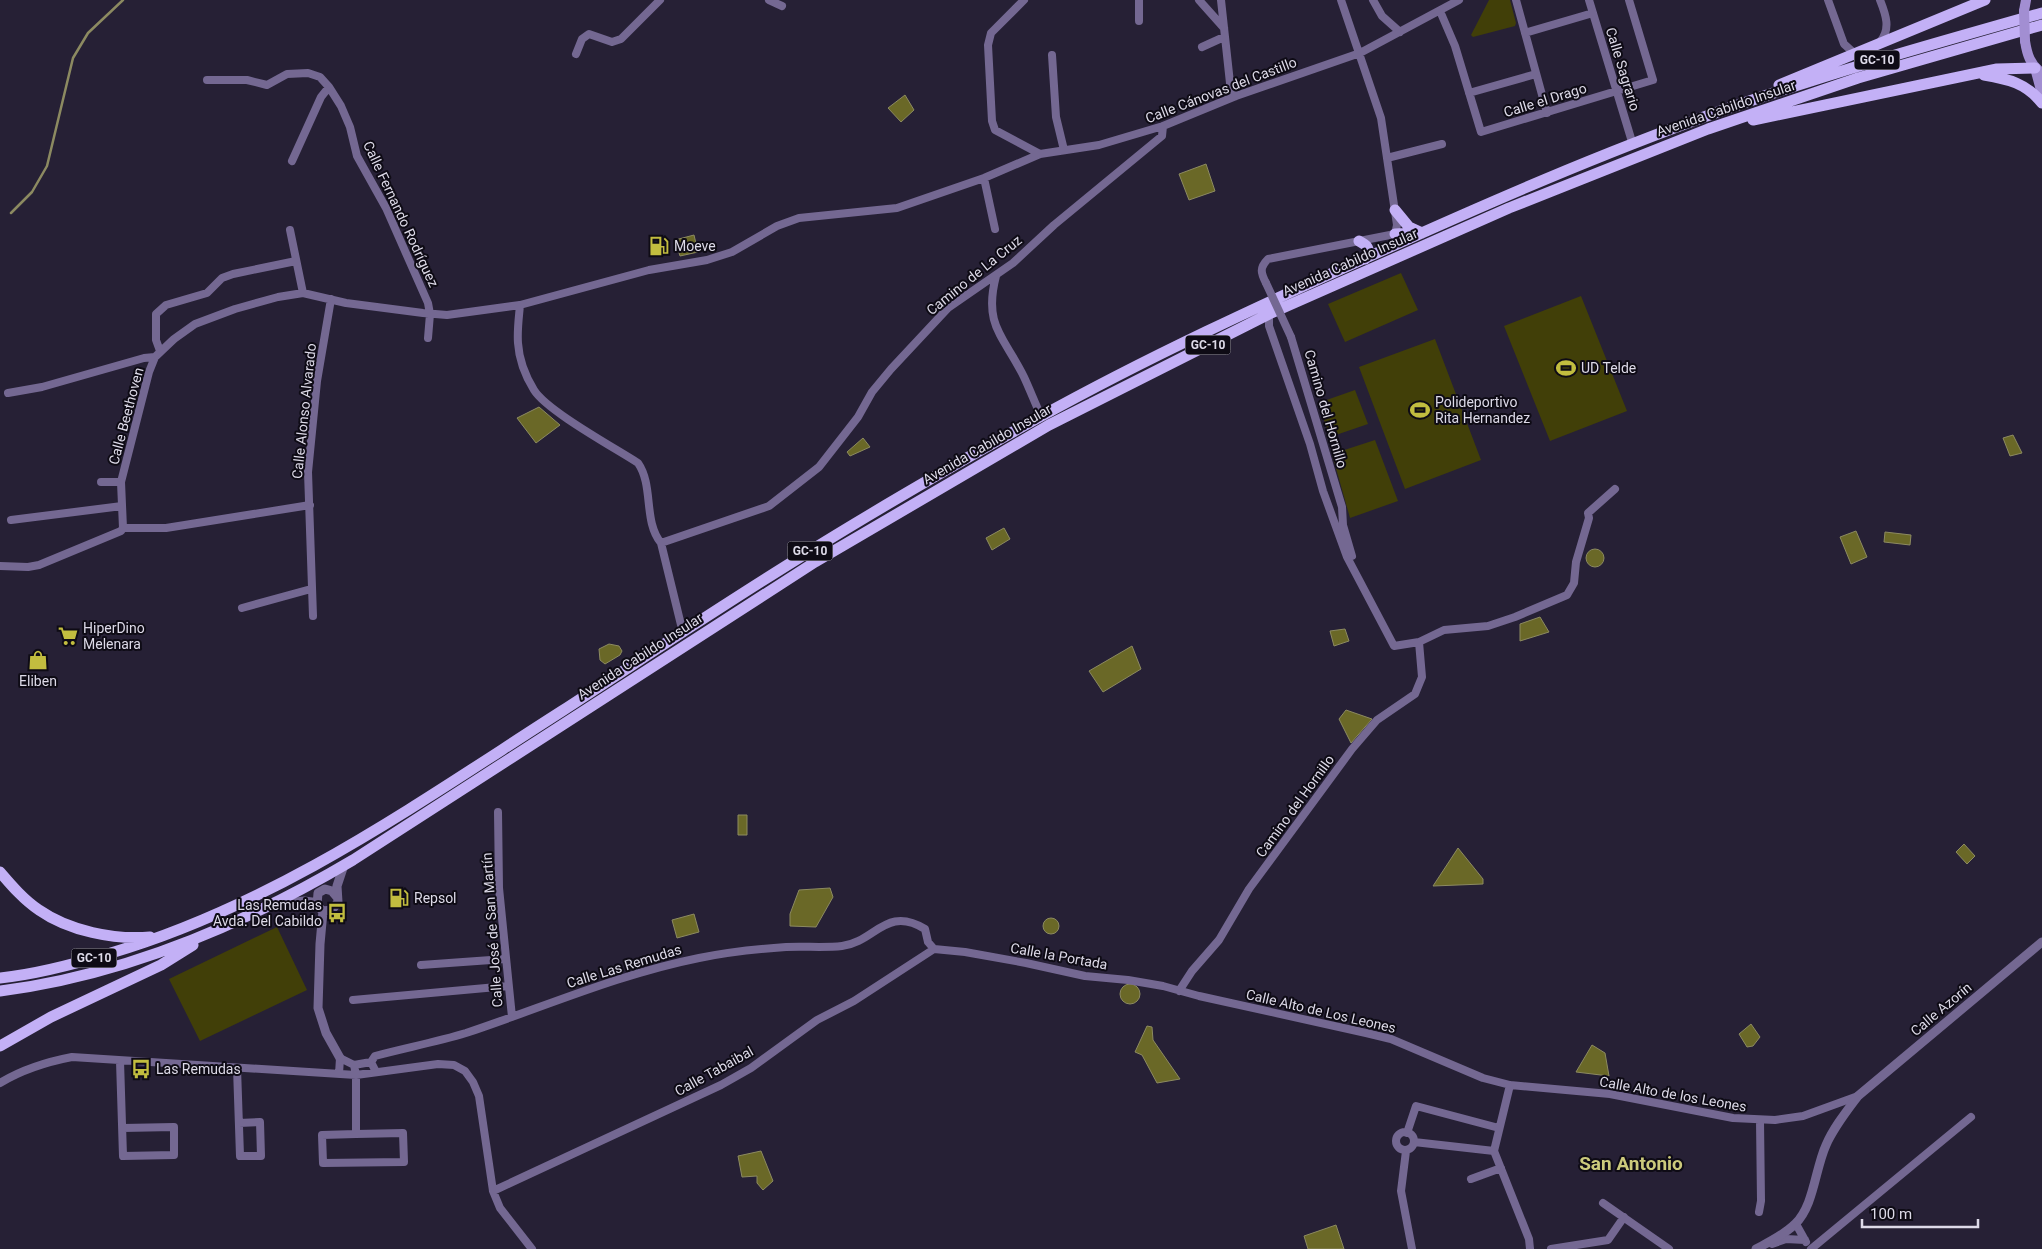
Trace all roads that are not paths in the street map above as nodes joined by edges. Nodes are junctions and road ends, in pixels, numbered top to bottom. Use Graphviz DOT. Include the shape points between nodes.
graph roads {
  1 [pos="660,0"];
  2 [pos="770,0"];
  3 [pos="1024,0"];
  4 [pos="1139,0"];
  5 [pos="1199,0"];
  6 [pos="1221,0"];
  7 [pos="1341,0"];
  8 [pos="1373,0"];
  9 [pos="1458,0"];
  10 [pos="1516,0"];
  11 [pos="1589,0"];
  12 [pos="1629,0"];
  13 [pos="1828,0"];
  14 [pos="1880,0"];
  15 [pos="1985,0"];
  16 [pos="2025,5"];
  17 [pos="782,6"];
  18 [pos="1440,11"];
  19 [pos="1593,13"];
  20 [pos="2042,13"];
  21 [pos="1139,20"];
  22 [pos="2042,25"];
  23 [pos="1224,32"];
  24 [pos="1400,32"];
  25 [pos="1525,33"];
  26 [pos="1877,45"];
  27 [pos="1202,47"];
  28 [pos="1360,53"];
  29 [pos="1854,53"];
  30 [pos="576,54"];
  31 [pos="1052,55"];
  32 [pos="2038,70"];
  33 [pos="1536,74"];
  34 [pos="1980,74"];
  35 [pos="207,80"];
  36 [pos="329,87"];
  37 [pos="1617,91"];
  38 [pos="1469,92"];
  39 [pos="2042,94"];
  40 [pos="1236,96"];
  41 [pos="2042,103"];
  42 [pos="1547,112"];
  43 [pos="1713,114"];
  44 [pos="1163,126"];
  45 [pos="1708,129"];
  46 [pos="1442,144"];
  47 [pos="1633,145"];
  48 [pos="1064,150"];
  49 [pos="1040,154"];
  50 [pos="1387,158"];
  51 [pos="292,161"];
  52 [pos="984,178"];
  53 [pos="1395,210"];
  54 [pos="995,229"];
  55 [pos="290,230"];
  56 [pos="1422,233"];
  57 [pos="1395,234"];
  58 [pos="1359,241"];
  59 [pos="1365,258"];
  60 [pos="296,261"];
  61 [pos="996,276"];
  62 [pos="303,294"];
  63 [pos="332,299"];
  64 [pos="520,305"];
  65 [pos="430,314"];
  66 [pos="1268,314"];
  67 [pos="428,338"];
  68 [pos="158,354"];
  69 [pos="8,393"];
  70 [pos="1041,416"];
  71 [pos="101,482"];
  72 [pos="122,482"];
  73 [pos="1615,489"];
  74 [pos="310,505"];
  75 [pos="122,506"];
  76 [pos="11,520"];
  77 [pos="123,528"];
  78 [pos="661,543"];
  79 [pos="0,564"];
  80 [pos="1356,575"];
  81 [pos="311,589"];
  82 [pos="242,608"];
  83 [pos="313,616"];
  84 [pos="683,633"];
  85 [pos="1419,642"];
  86 [pos="498,812"];
  87 [pos="344,865"];
  88 [pos="0,872"];
  89 [pos="338,896"];
  90 [pos="269,906"];
  91 [pos="320,908"];
  92 [pos="186,928"];
  93 [pos="206,935"];
  94 [pos="2042,943"];
  95 [pos="934,949"];
  96 [pos="505,959"];
  97 [pos="421,965"];
  98 [pos="0,978"];
  99 [pos="508,986"];
  100 [pos="0,991"];
  101 [pos="1179,991"];
  102 [pos="353,1000"];
  103 [pos="512,1017"];
  104 [pos="0,1046"];
  105 [pos="340,1058"];
  106 [pos="120,1061"];
  107 [pos="371,1062"];
  108 [pos="354,1065"];
  109 [pos="237,1068"];
  110 [pos="376,1072"];
  111 [pos="339,1074"];
  112 [pos="356,1075"];
  113 [pos="0,1083"];
  114 [pos="1510,1084"];
  115 [pos="1858,1096"];
  116 [pos="1971,1116"];
  117 [pos="1760,1120"];
  118 [pos="239,1123"];
  119 [pos="123,1128"];
  120 [pos="1500,1128"];
  121 [pos="1408,1133"];
  122 [pos="356,1134"];
  123 [pos="1414,1142"];
  124 [pos="1406,1150"];
  125 [pos="1494,1151"];
  126 [pos="1501,1168"];
  127 [pos="1471,1179"];
  128 [pos="493,1191"];
  129 [pos="1603,1203"];
  130 [pos="1759,1212"];
  131 [pos="1624,1217"];
  132 [pos="1796,1224"];
  133 [pos="1805,1240"];
  134 [pos="532,1249"];
  135 [pos="1412,1249"];
  136 [pos="1530,1249"];
  137 [pos="1551,1249"];
  138 [pos="1669,1249"];
  139 [pos="1756,1249"];
  140 [pos="1810,1249"];
  1 -- 30 [label="street" via="621,40 612,42 589,34 582,38"];
  2 -- 17 [label="street"];
  3 -- 49 [label="street" via="991,33 988,45 992,121 995,130"];
  4 -- 21 [label="street"];
  5 -- 23 [label="street"];
  6 -- 23 [label="street"];
  7 -- 28 [label="street"];
  8 -- 24 [label="street" via="1382,16"];
  9 -- 18 [label="street, Calle Cánovas del Castillo"];
  10 -- 25 [label="street"];
  11 -- 19 [label="street, Calle Sagrario"];
  12 -- 37 [label="street, Calle el Drago" via="1653,80"];
  13 -- 29 [label="street" via="1844,44"];
  14 -- 26 [label="street" via="1887,25 1884,37"];
  15 -- 26 [label="main road"];
  16 -- 32 [label="main road, bridge" via="2025,41"];
  18 -- 24 [label="street, Calle Cánovas del Castillo"];
  18 -- 38 [label="street"];
  19 -- 25 [label="street"];
  19 -- 37 [label="street, Calle Sagrario"];
  20 -- 43 [label="main road, Avenida Cabildo Insular / GC-10" via="1856,66"];
  22 -- 45 [label="main road, Avenida Cabildo Insular / GC-10" via="1858,78"];
  23 -- 27 [label="street"];
  23 -- 40 [label="street" via="1230,83"];
  24 -- 28 [label="street, Calle Cánovas del Castillo"];
  25 -- 33 [label="street"];
  26 -- 29 [label="main road"];
  28 -- 40 [label="street, Calle Cánovas del Castillo"];
  28 -- 50 [label="street" via="1378,109"];
  29 -- 43 [label="main road"];
  31 -- 48 [label="street" via="1056,117"];
  32 -- 34 [label="main road" via="1997,69"];
  32 -- 39 [label="main road"];
  33 -- 38 [label="street"];
  33 -- 42 [label="street"];
  34 -- 41 [label="main road" via="2017,82"];
  34 -- 45 [label="main road"];
  35 -- 36 [label="street, Calle Fernando Rodríguez" via="247,80 267,85 287,74 308,73 320,77"];
  36 -- 51 [label="street"];
  36 -- 65 [label="street, Calle Fernando Rodríguez" via="341,106 357,156 386,208"];
  37 -- 42 [label="street, Calle el Drago"];
  37 -- 47 [label="street, Calle Sagrario"];
  38 -- 42 [label="street, Calle el Drago" via="1481,132"];
  40 -- 44 [label="street, Calle Cánovas del Castillo"];
  43 -- 47 [label="main road, Avenida Cabildo Insular / GC-10"];
  44 -- 48 [label="street, Calle Cánovas del Castillo" via="1099,145"];
  44 -- 61 [label="street, Camino de La Cruz" via="1162,136"];
  45 -- 66 [label="main road, Avenida Cabildo Insular / GC-10" via="1509,208"];
  46 -- 50 [label="street"];
  47 -- 56 [label="main road, Avenida Cabildo Insular / GC-10"];
  48 -- 49 [label="street, Calle Cánovas del Castillo"];
  49 -- 52 [label="street, Calle Cánovas del Castillo"];
  50 -- 53 [label="street"];
  52 -- 54 [label="street"];
  52 -- 64 [label="street, Calle Cánovas del Castillo" via="897,208 799,218 777,226 732,252 707,260 649,270"];
  53 -- 56 [label="main road" via="1409,227"];
  53 -- 57 [label="street"];
  55 -- 60 [label="street"];
  56 -- 57 [label="main road"];
  56 -- 59 [label="main road, Avenida Cabildo Insular / GC-10"];
  57 -- 58 [label="street"];
  58 -- 59 [label="main road" via="1368,249 1369,254"];
  58 -- 80 [label="street, Camino del Hornillo, bridge" via="1268,259 1260,270 1291,337 1342,507 1343,525"];
  59 -- 70 [label="main road, Avenida Cabildo Insular / GC-10" via="1256,308"];
  60 -- 62 [label="street"];
  60 -- 68 [label="street" via="233,274 222,278 207,293 166,305 156,314"];
  61 -- 70 [label="street" via="991,296 992,314"];
  61 -- 78 [label="street, Camino de La Cruz" via="948,308 928,329 872,392 858,417 819,467 769,506"];
  62 -- 63 [label="street, Calle Cánovas del Castillo"];
  62 -- 68 [label="street, Calle Cánovas del Castillo" via="278,297 195,324"];
  63 -- 65 [label="street, Calle Cánovas del Castillo"];
  63 -- 74 [label="street, Calle Alonso Alvarado" via="315,399 308,472"];
  64 -- 65 [label="street, Calle Cánovas del Castillo"];
  64 -- 78 [label="street" via="520,359 534,391 572,421 638,463 645,472 656,537"];
  65 -- 67 [label="street, Calle Fernando Rodríguez"];
  66 -- 80 [label="street, Camino del Hornillo" via="1269,326 1323,491"];
  66 -- 87 [label="main road, Avenida Cabildo Insular / GC-10" via="1049,425 823,557"];
  68 -- 69 [label="street, Calle Cánovas del Castillo" via="42,387"];
  68 -- 72 [label="street, Calle Beethoven" via="150,372"];
  70 -- 84 [label="main road, Avenida Cabildo Insular / GC-10" via="802,556"];
  71 -- 72 [label="street, Calle Beethoven"];
  72 -- 75 [label="street, Calle Beethoven"];
  73 -- 85 [label="street, Camino del Hornillo" via="1588,513 1574,583 1567,595 1488,626 1444,630"];
  74 -- 77 [label="street" via="166,528"];
  74 -- 81 [label="street, Calle Alonso Alvarado"];
  75 -- 76 [label="street"];
  75 -- 77 [label="street, Calle Beethoven"];
  77 -- 79 [label="street" via="39,565 13,567"];
  78 -- 84 [label="street"];
  80 -- 85 [label="street, Camino del Hornillo" via="1394,646"];
  81 -- 82 [label="street"];
  81 -- 83 [label="street, Calle Alonso Alvarado"];
  84 -- 92 [label="main road, Avenida Cabildo Insular / GC-10" via="355,843 271,890"];
  85 -- 101 [label="street, Camino del Hornillo" via="1422,677 1415,694 1377,720 1352,749 1249,889 1219,940"];
  86 -- 96 [label="street, Calle José de San Martín" via="499,888"];
  87 -- 89 [label="street" via="339,876"];
  87 -- 90 [label="main road, Avenida Cabildo Insular / GC-10"];
  88 -- 92 [label="main road" via="39,910 76,927 106,935 143,938"];
  89 -- 91 [label="street" via="332,910"];
  89 -- 91 [label="street" via="325,889 316,897"];
  90 -- 91 [label="street" via="304,901"];
  90 -- 93 [label="main road, Avenida Cabildo Insular / GC-10"];
  91 -- 105 [label="street" via="318,1008 326,1033"];
  92 -- 98 [label="main road, Avenida Cabildo Insular / GC-10" via="75,964"];
  93 -- 100 [label="main road, Avenida Cabildo Insular / GC-10" via="117,966"];
  93 -- 104 [label="main road" via="161,965 51,1017"];
  94 -- 115 [label="street, Calle Azorín"];
  95 -- 101 [label="street, Calle la Portada" via="973,953"];
  95 -- 103 [label="street, Calle Las Remudas" via="928,942 925,929 915,923 895,921 844,946 729,952 651,969"];
  95 -- 128 [label="street, Calle Tabaibal" via="854,1001 817,1020 751,1068 721,1085"];
  96 -- 97 [label="street"];
  96 -- 99 [label="street, Calle José de San Martín"];
  99 -- 102 [label="street"];
  99 -- 103 [label="street, Calle José de San Martín"];
  101 -- 114 [label="street, Calle Alto de Los Leones" via="1391,1039 1453,1067"];
  103 -- 107 [label="street, Calle Las Remudas" via="375,1056"];
  105 -- 108 [label="street"];
  105 -- 111 [label="street"];
  106 -- 109 [label="street"];
  106 -- 113 [label="street" via="72,1058 50,1061 18,1072"];
  106 -- 119 [label="street"];
  107 -- 108 [label="street, Calle Las Remudas"];
  107 -- 110 [label="street"];
  108 -- 112 [label="street"];
  109 -- 111 [label="street"];
  109 -- 118 [label="street"];
  110 -- 112 [label="street"];
  110 -- 128 [label="street" via="438,1064 454,1065 464,1071 479,1096"];
  111 -- 112 [label="street"];
  112 -- 122 [label="street"];
  114 -- 117 [label="street, Calle Alto de los Leones" via="1610,1094 1733,1118"];
  114 -- 120 [label="street"];
  115 -- 117 [label="street, Calle Alto de los Leones" via="1803,1116"];
  115 -- 132 [label="street, Calle Azorín" via="1826,1146 1806,1210"];
  116 -- 140 [label="street"];
  117 -- 130 [label="street"];
  118 -- 118 [label="street" via="240,1156 261,1156 260,1122"];
  119 -- 119 [label="street" via="123,1156 174,1155 174,1127"];
  120 -- 121 [label="street" via="1416,1106"];
  120 -- 125 [label="street"];
  121 -- 123 [label="street"];
  121 -- 124 [label="street" via="1401,1133 1396,1138 1400,1149"];
  122 -- 122 [label="street" via="322,1135 323,1163 404,1162 403,1133"];
  123 -- 124 [label="street" via="1412,1148"];
  123 -- 125 [label="street"];
  124 -- 135 [label="street" via="1401,1191"];
  125 -- 126 [label="street"];
  126 -- 127 [label="street"];
  126 -- 136 [label="street"];
  128 -- 134 [label="street" via="500,1208"];
  129 -- 131 [label="street"];
  131 -- 137 [label="street" via="1608,1240"];
  131 -- 138 [label="street"];
  132 -- 133 [label="street"];
  132 -- 139 [label="street"];
  133 -- 139 [label="street" via="1786,1239"];
  133 -- 140 [label="street"];
}
